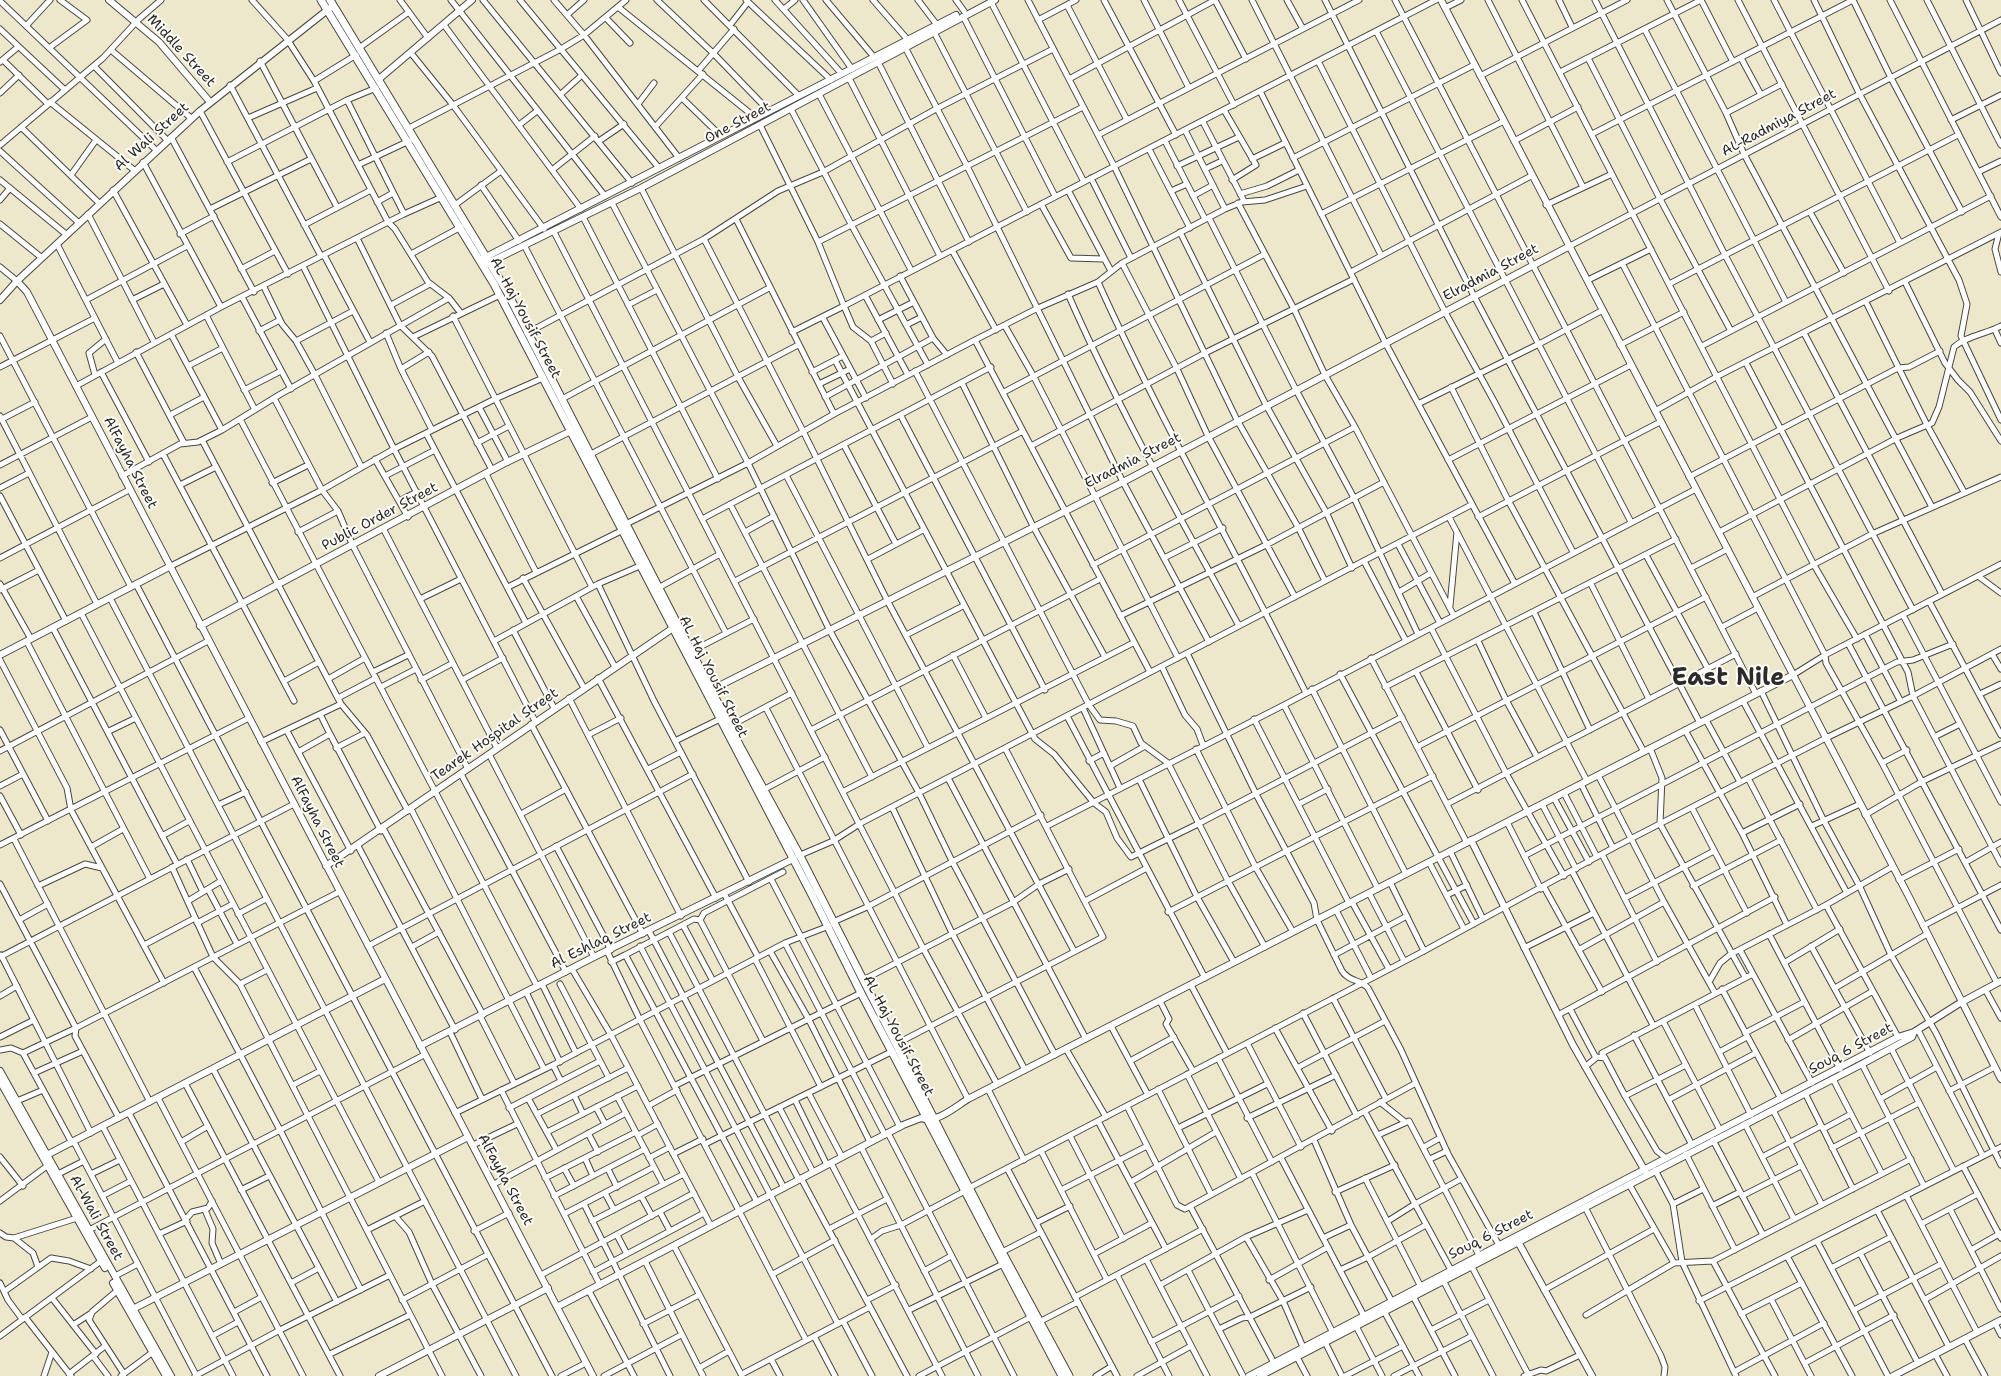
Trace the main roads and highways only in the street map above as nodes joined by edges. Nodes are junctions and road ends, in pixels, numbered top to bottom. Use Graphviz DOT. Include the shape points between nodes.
graph roads {
  1 [pos="321,0"];
  2 [pos="330,5"];
  3 [pos="358,52"];
  4 [pos="485,261"];
  5 [pos="623,527"];
  6 [pos="644,564"];
  7 [pos="676,625"];
  8 [pos="709,691"];
  9 [pos="796,857"];
  10 [pos="831,924"];
  11 [pos="932,1119"];
  12 [pos="967,1190"];
  13 [pos="1062,1376"];
  14 [pos="1068,1376"];
  1 -- 2 [label="main road, AL Haj Yousif Street"];
  2 -- 3 [label="main road, AL Haj Yousif Street"];
  3 -- 4 [label="main road, AL Haj Yousif Street" via="442,198"];
  3 -- 4 [label="main road, AL Haj Yousif Street" via="409,128"];
  4 -- 5 [label="main road, AL Haj Yousif Street"];
  4 -- 5 [label="main road, AL Haj Yousif Street" via="562,398"];
  5 -- 6 [label="main road, AL Haj Yousif Street"];
  6 -- 7 [label="main road, AL Haj Yousif Street"];
  6 -- 7 [label="main road, AL Haj Yousif Street" via="660,587"];
  7 -- 8 [label="main road, AL Haj Yousif Street"];
  7 -- 8 [label="main road, AL Haj Yousif Street" via="692,651"];
  8 -- 9 [label="main road, AL Haj Yousif Street"];
  8 -- 9 [label="main road, AL Haj Yousif Street" via="720,720"];
  9 -- 10 [label="main road, AL Haj Yousif Street"];
  10 -- 11 [label="main road, AL Haj Yousif Street" via="863,980"];
  10 -- 11 [label="main road, AL Haj Yousif Street" via="891,1052"];
  11 -- 12 [label="main road, AL Haj Yousif Street"];
  12 -- 13 [label="main road, AL Haj Yousif Street"];
  12 -- 14 [label="main road, AL Haj Yousif Street"];
}
